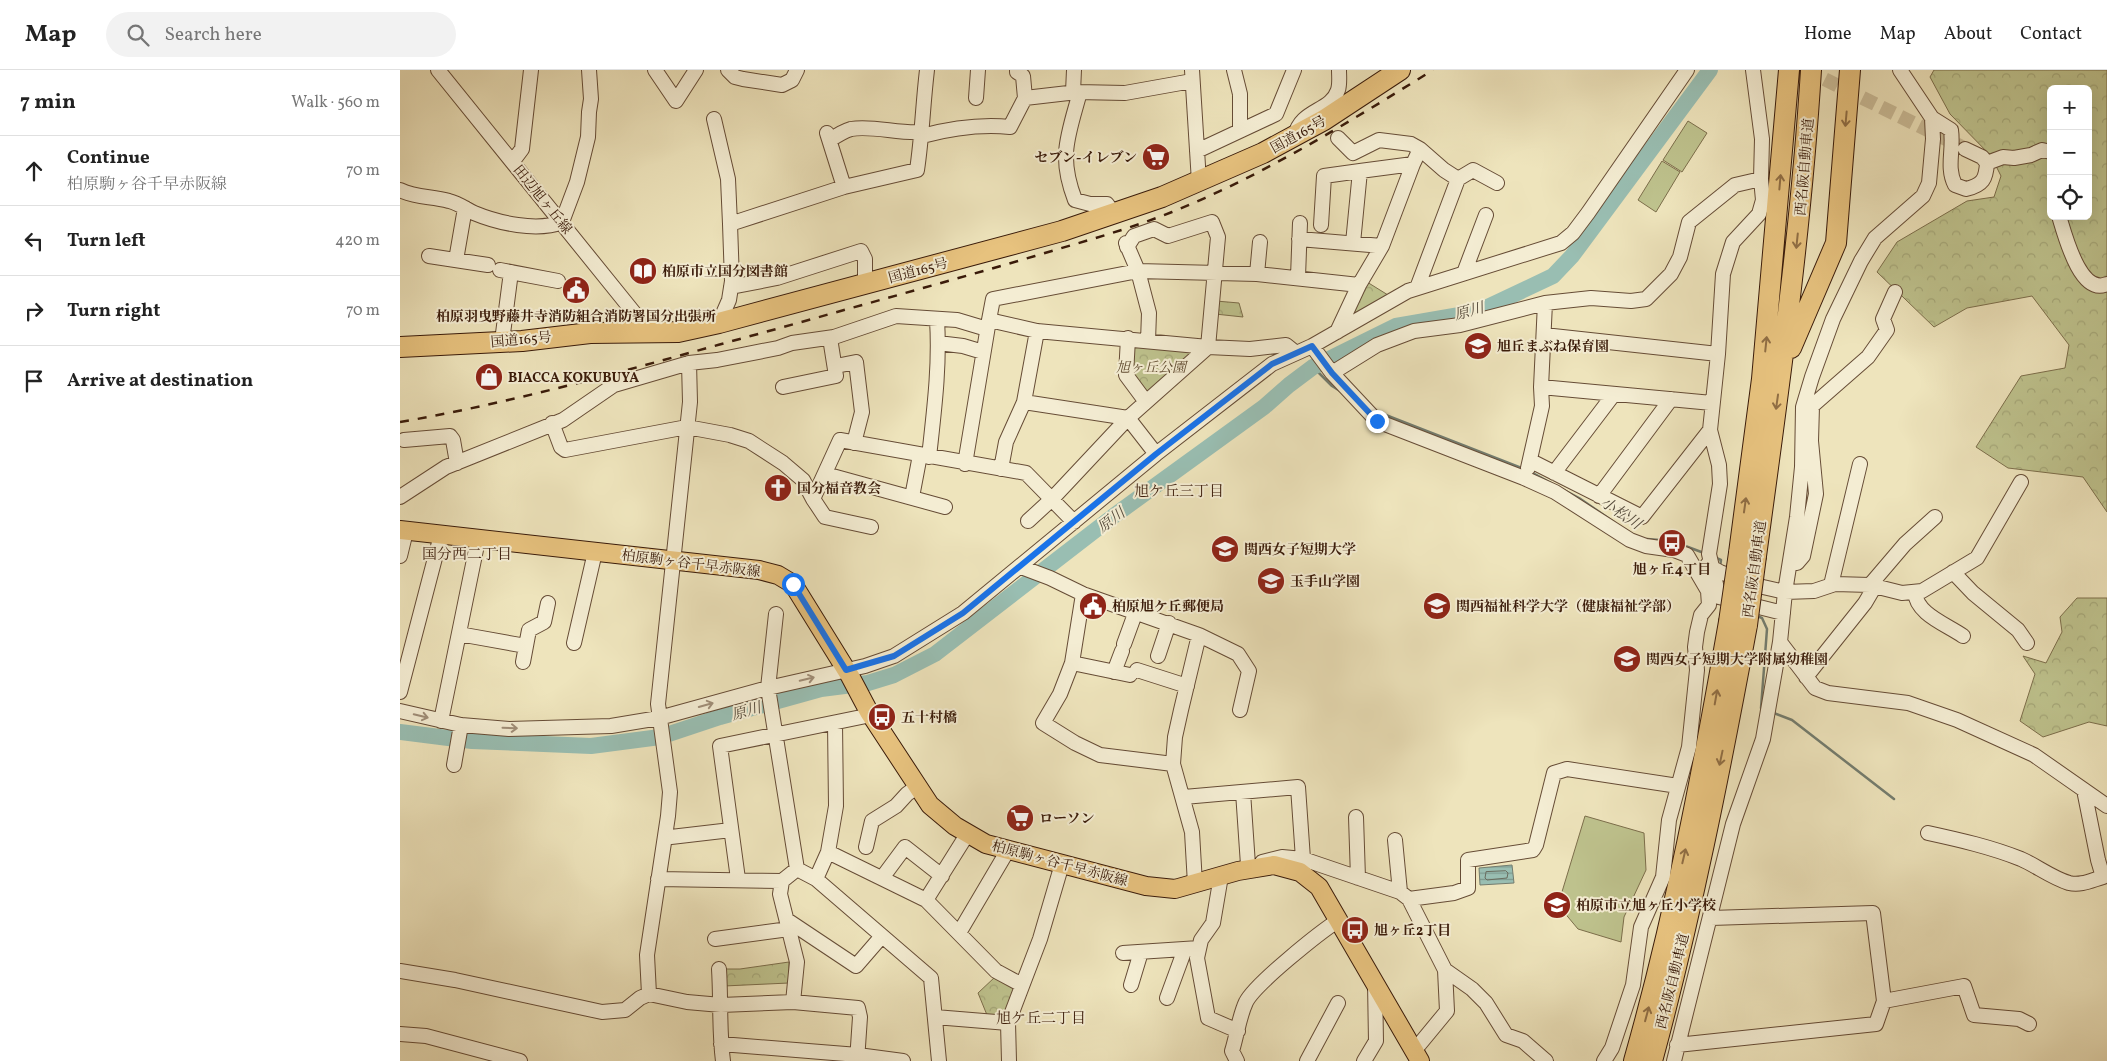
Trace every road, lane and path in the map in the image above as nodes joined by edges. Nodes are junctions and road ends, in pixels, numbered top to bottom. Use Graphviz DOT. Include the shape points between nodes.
graph roads {
  1 [pos="438,70"];
  2 [pos="531,70"];
  3 [pos="589,70"];
  4 [pos="655,70"];
  5 [pos="696,70"];
  6 [pos="728,70"];
  7 [pos="797,70"];
  8 [pos="926,70"];
  9 [pos="978,70"];
  10 [pos="1017,70"];
  11 [pos="1074,70"];
  12 [pos="1234,70"];
  13 [pos="1294,70"];
  14 [pos="1339,70"];
  15 [pos="1400,70"];
  16 [pos="1687,70"];
  17 [pos="1753,70"];
  18 [pos="1789,70"];
  19 [pos="1811,70"];
  20 [pos="1850,70"];
  21 [pos="1900,70"];
  22 [pos="745,74"];
  23 [pos="1192,76"];
  24 [pos="1077,92"];
  25 [pos="976,98"];
  26 [pos="1026,98"];
  27 [pos="1932,118"];
  28 [pos="714,119"];
  29 [pos="1240,130"];
  30 [pos="922,134"];
  31 [pos="1295,136"];
  32 [pos="1338,138"];
  33 [pos="1965,149"];
  34 [pos="1420,150"];
  35 [pos="1197,151"];
  36 [pos="2047,151"];
  37 [pos="513,161"];
  38 [pos="1987,163"];
  39 [pos="1413,164"];
  40 [pos="1360,171"];
  41 [pos="1458,179"];
  42 [pos="1761,179"];
  43 [pos="1199,182"];
  44 [pos="1497,183"];
  45 [pos="844,187"];
  46 [pos="400,190"];
  47 [pos="465,208"];
  48 [pos="1114,214"];
  49 [pos="1486,215"];
  50 [pos="2060,220"];
  51 [pos="562,222"];
  52 [pos="1300,223"];
  53 [pos="730,224"];
  54 [pos="1321,225"];
  55 [pos="1299,238"];
  56 [pos="1260,242"];
  57 [pos="1353,243"];
  58 [pos="1382,246"];
  59 [pos="429,256"];
  60 [pos="456,260"];
  61 [pos="500,269"];
  62 [pos="1138,271"];
  63 [pos="1216,272"];
  64 [pos="1464,273"];
  65 [pos="1257,274"];
  66 [pos="1298,277"];
  67 [pos="558,281"];
  68 [pos="865,284"];
  69 [pos="2107,284"];
  70 [pos="1358,285"];
  71 [pos="731,287"];
  72 [pos="1417,288"];
  73 [pos="1894,292"];
  74 [pos="1545,303"];
  75 [pos="937,320"];
  76 [pos="719,323"];
  77 [pos="988,325"];
  78 [pos="1037,331"];
  79 [pos="640,332"];
  80 [pos="1337,332"];
  81 [pos="1544,335"];
  82 [pos="830,338"];
  83 [pos="1128,338"];
  84 [pos="1148,341"];
  85 [pos="502,342"];
  86 [pos="938,343"];
  87 [pos="400,347"];
  88 [pos="1208,347"];
  89 [pos="1314,349"];
  90 [pos="983,352"];
  91 [pos="1296,354"];
  92 [pos="1718,354"];
  93 [pos="689,363"];
  94 [pos="836,366"];
  95 [pos="1330,371"];
  96 [pos="1781,371"];
  97 [pos="783,387"];
  98 [pos="1541,387"];
  99 [pos="1614,394"];
  100 [pos="1671,400"];
  101 [pos="1024,402"];
  102 [pos="1146,402"];
  103 [pos="1712,403"];
  104 [pos="1128,418"];
  105 [pos="552,423"];
  106 [pos="687,427"];
  107 [pos="1710,430"];
  108 [pos="404,440"];
  109 [pos="854,443"];
  110 [pos="1156,454"];
  111 [pos="924,456"];
  112 [pos="1531,461"];
  113 [pos="456,463"];
  114 [pos="965,464"];
  115 [pos="1860,464"];
  116 [pos="1001,468"];
  117 [pos="1554,473"];
  118 [pos="825,474"];
  119 [pos="1524,478"];
  120 [pos="2021,482"];
  121 [pos="1599,496"];
  122 [pos="400,497"];
  123 [pos="912,497"];
  124 [pos="813,499"];
  125 [pos="1052,499"];
  126 [pos="945,507"];
  127 [pos="1935,517"];
  128 [pos="1028,522"];
  129 [pos="1074,522"];
  130 [pos="871,527"];
  131 [pos="403,531"];
  132 [pos="441,535"];
  133 [pos="478,540"];
  134 [pos="595,552"];
  135 [pos="1748,554"];
  136 [pos="1687,555"];
  137 [pos="400,556"];
  138 [pos="673,561"];
  139 [pos="1790,562"];
  140 [pos="1025,568"];
  141 [pos="1712,568"];
  142 [pos="1953,572"];
  143 [pos="1872,585"];
  144 [pos="1831,586"];
  145 [pos="1785,592"];
  146 [pos="1915,592"];
  147 [pos="1083,594"];
  148 [pos="1713,594"];
  149 [pos="548,603"];
  150 [pos="1136,611"];
  151 [pos="1783,613"];
  152 [pos="776,614"];
  153 [pos="1169,623"];
  154 [pos="1738,623"];
  155 [pos="459,634"];
  156 [pos="1199,635"];
  157 [pos="1963,636"];
  158 [pos="2029,639"];
  159 [pos="1780,642"];
  160 [pos="574,643"];
  161 [pos="526,646"];
  162 [pos="1158,656"];
  163 [pos="523,662"];
  164 [pos="1072,663"];
  165 [pos="1114,672"];
  166 [pos="848,673"];
  167 [pos="1806,677"];
  168 [pos="1187,686"];
  169 [pos="400,692"];
  170 [pos="769,692"];
  171 [pos="1240,710"];
  172 [pos="400,711"];
  173 [pos="870,714"];
  174 [pos="441,721"];
  175 [pos="660,722"];
  176 [pos="835,723"];
  177 [pos="461,729"];
  178 [pos="775,735"];
  179 [pos="1173,764"];
  180 [pos="454,765"];
  181 [pos="918,786"];
  182 [pos="1678,786"];
  183 [pos="2084,790"];
  184 [pos="1243,792"];
  185 [pos="1184,797"];
  186 [pos="2107,806"];
  187 [pos="1356,817"];
  188 [pos="731,830"];
  189 [pos="968,833"];
  190 [pos="1928,833"];
  191 [pos="671,837"];
  192 [pos="1395,840"];
  193 [pos="866,847"];
  194 [pos="1008,850"];
  195 [pos="828,852"];
  196 [pos="1303,859"];
  197 [pos="2102,862"];
  198 [pos="1062,864"];
  199 [pos="1243,868"];
  200 [pos="797,869"];
  201 [pos="942,876"];
  202 [pos="1221,876"];
  203 [pos="658,878"];
  204 [pos="816,878"];
  205 [pos="882,878"];
  206 [pos="1358,878"];
  207 [pos="738,879"];
  208 [pos="782,881"];
  209 [pos="1195,884"];
  210 [pos="1404,896"];
  211 [pos="926,900"];
  212 [pos="1711,918"];
  213 [pos="1339,920"];
  214 [pos="788,925"];
  215 [pos="959,933"];
  216 [pos="882,936"];
  217 [pos="715,939"];
  218 [pos="1192,948"];
  219 [pos="1140,952"];
  220 [pos="1123,953"];
  221 [pos="719,969"];
  222 [pos="1445,970"];
  223 [pos="400,971"];
  224 [pos="1375,983"];
  225 [pos="1022,985"];
  226 [pos="1131,985"];
  227 [pos="648,994"];
  228 [pos="1167,998"];
  229 [pos="1884,1001"];
  230 [pos="793,1002"];
  231 [pos="1338,1003"];
  232 [pos="721,1005"];
  233 [pos="935,1017"];
  234 [pos="1008,1023"];
  235 [pos="2030,1024"];
  236 [pos="1238,1031"];
  237 [pos="400,1034"];
  238 [pos="721,1044"];
  239 [pos="1678,1045"];
  240 [pos="1417,1056"];
  241 [pos="858,1058"];
  242 [pos="520,1061"];
  243 [pos="723,1061"];
  244 [pos="903,1061"];
  245 [pos="939,1061"];
  246 [pos="1009,1061"];
  247 [pos="1237,1061"];
  248 [pos="1307,1061"];
  249 [pos="1364,1061"];
  250 [pos="1546,1061"];
  251 [pos="1604,1061"];
  252 [pos="1634,1061"];
  253 [pos="1652,1061"];
  254 [pos="1674,1061"];
  1 -- 37 [label="street, 田辺旭ヶ丘線"];
  2 -- 37 [label="street" via="522,149"];
  3 -- 51 [label="street" via="592,99 588,137 577,182"];
  4 -- 5 [label="street" via="676,101"];
  6 -- 22 [label="street" via="735,77"];
  7 -- 22 [label="street" via="792,80 782,85"];
  8 -- 30 [label="street"];
  9 -- 25 [label="street"];
  10 -- 26 [label="street" via="1023,76"];
  11 -- 24 [label="street"];
  12 -- 29 [label="street" via="1240,94"];
  13 -- 29 [label="street" via="1276,114"];
  14 -- 31 [label="street" via="1338,92 1328,103 1302,119"];
  15 -- 31 [label="highway, 国道165号"];
  16 -- 64 [label="street" via="1573,233 1561,243"];
  17 -- 42 [label="street" via="1762,139"];
  135 -- 18 [label="highway, 西名阪自動車道, one-way"];
  19 -- 96 [label="highway, 西名阪自動車道, one-way" via="1795,258"];
  20 -- 96 [label="highway, one-way" via="1836,243"];
  21 -- 27 [label="street"];
  23 -- 24 [label="street" via="1125,93"];
  23 -- 35 [label="street"];
  24 -- 26 [label="street"];
  24 -- 48 [label="street" via="1065,144 1067,179 1075,200 1107,204"];
  26 -- 30 [label="street" via="1010,127 988,125"];
  27 -- 38 [label="street" via="1951,130 1950,174 1955,185 1966,189 1975,187 1986,176"];
  27 -- 139 [label="street" via="1928,183 1923,196 1875,238 1833,318 1812,377 1803,407 1802,467"];
  28 -- 53 [label="street" via="728,180"];
  29 -- 35 [label="street"];
  30 -- 45 [label="street" via="917,170"];
  30 -- 45 [label="street" via="858,128 829,136"];
  31 -- 43 [label="highway, 国道165号"];
  32 -- 34 [label="street" via="1353,153 1378,140 1411,144"];
  33 -- 38 [label="street"];
  34 -- 39 [label="street"];
  34 -- 41 [label="street"];
  35 -- 43 [label="street"];
  36 -- 38 [label="street" via="2003,157"];
  37 -- 51 [label="street, 田辺旭ヶ丘線"];
  39 -- 40 [label="street"];
  39 -- 58 [label="street"];
  40 -- 54 [label="street" via="1324,176"];
  40 -- 57 [label="street"];
  41 -- 44 [label="street" via="1473,170"];
  41 -- 72 [label="street"];
  42 -- 74 [label="street" via="1735,185 1689,222 1680,257 1671,274 1646,298 1632,301 1591,298"];
  42 -- 92 [label="street" via="1759,214 1733,242 1723,274"];
  43 -- 48 [label="highway, 国道165号"];
  45 -- 53 [label="street"];
  46 -- 47 [label="street"];
  47 -- 51 [label="street" via="503,222 533,226"];
  47 -- 60 [label="street"];
  48 -- 68 [label="highway, 国道165号"];
  49 -- 64 [label="street"];
  50 -- 69 [label="street" via="2070,252 2085,277 2094,285"];
  51 -- 79 [label="street, 田辺旭ヶ丘線" via="638,319"];
  52 -- 55 [label="street"];
  53 -- 71 [label="street"];
  55 -- 57 [label="street"];
  55 -- 66 [label="street"];
  56 -- 65 [label="street"];
  57 -- 58 [label="street"];
  58 -- 70 [label="street"];
  59 -- 60 [label="street"];
  60 -- 61 [label="street"];
  61 -- 67 [label="street"];
  61 -- 85 [label="street"];
  62 -- 63 [label="street"];
  62 -- 63 [label="street" via="1126,245 1134,236 1154,229 1168,236 1212,222 1218,237"];
  62 -- 77 [label="street" via="993,299"];
  62 -- 84 [label="street" via="1149,313"];
  63 -- 65 [label="street"];
  63 -- 88 [label="street"];
  64 -- 72 [label="street"];
  65 -- 66 [label="street"];
  66 -- 70 [label="street"];
  68 -- 71 [label="street" via="865,259 861,251 777,278"];
  68 -- 76 [label="highway, 国道165号"];
  70 -- 80 [label="street"];
  71 -- 76 [label="street"];
  72 -- 80 [label="street"];
  73 -- 139 [label="street" via="1883,319 1888,330 1868,357 1812,406 1811,441 1816,494 1803,556 1797,563"];
  74 -- 81 [label="street"];
  74 -- 95 [label="street" via="1460,325 1414,332 1376,345"];
  75 -- 77 [label="street"];
  75 -- 82 [label="street" via="896,316"];
  75 -- 86 [label="street"];
  76 -- 79 [label="highway, 国道165号" via="678,332"];
  77 -- 78 [label="street"];
  77 -- 90 [label="street"];
  78 -- 83 [label="street"];
  78 -- 101 [label="street"];
  79 -- 85 [label="highway, 国道165号" via="590,333"];
  80 -- 89 [label="street"];
  81 -- 92 [label="street"];
  81 -- 98 [label="street"];
  82 -- 93 [label="street"];
  82 -- 94 [label="street"];
  83 -- 84 [label="street"];
  83 -- 102 [label="street" via="1126,374"];
  84 -- 88 [label="street"];
  85 -- 87 [label="highway, 国道165号"];
  86 -- 90 [label="street"];
  86 -- 111 [label="street" via="935,403"];
  88 -- 91 [label="street" via="1250,349 1286,345"];
  88 -- 102 [label="street"];
  89 -- 91 [label="street"];
  89 -- 95 [label="street"];
  90 -- 114 [label="street"];
  91 -- 110 [label="street" via="1272,364"];
  92 -- 103 [label="street"];
  93 -- 105 [label="street" via="614,385 564,420"];
  93 -- 106 [label="street"];
  94 -- 97 [label="street" via="836,376"];
  94 -- 109 [label="street" via="856,362 862,412"];
  95 -- 119 [label="street" via="1377,421"];
  96 -- 135 [label="highway, 西名阪自動車道, one-way"];
  98 -- 99 [label="street"];
  98 -- 112 [label="street" via="1542,406"];
  99 -- 100 [label="street"];
  99 -- 117 [label="street"];
  100 -- 103 [label="street"];
  100 -- 121 [label="street"];
  101 -- 104 [label="street"];
  101 -- 116 [label="street" via="1006,442"];
  102 -- 104 [label="street"];
  103 -- 107 [label="street"];
  104 -- 110 [label="street"];
  104 -- 125 [label="street"];
  105 -- 106 [label="street" via="565,450"];
  105 -- 113 [label="street"];
  106 -- 124 [label="street" via="730,434 766,450 803,480"];
  106 -- 138 [label="street"];
  107 -- 121 [label="street" via="1642,517"];
  107 -- 141 [label="street" via="1720,484 1709,554"];
  108 -- 113 [label="street" via="450,436"];
  109 -- 111 [label="street"];
  109 -- 118 [label="street" via="840,440"];
  110 -- 129 [label="street"];
  111 -- 114 [label="street"];
  111 -- 123 [label="street"];
  112 -- 117 [label="street"];
  112 -- 119 [label="street"];
  113 -- 122 [label="street"];
  114 -- 116 [label="street"];
  115 -- 144 [label="street"];
  116 -- 125 [label="street" via="1026,473"];
  117 -- 121 [label="street"];
  118 -- 123 [label="street"];
  118 -- 124 [label="street"];
  119 -- 136 [label="street" via="1554,492 1630,540"];
  120 -- 142 [label="street" via="1976,558"];
  123 -- 126 [label="street"];
  124 -- 130 [label="street" via="825,517"];
  125 -- 128 [label="street"];
  125 -- 129 [label="street"];
  127 -- 143 [label="street" via="1905,544"];
  129 -- 140 [label="street"];
  131 -- 132 [label="main road, 柏原駒ヶ谷千早赤阪線"];
  131 -- 137 [label="street"];
  132 -- 133 [label="main road, 柏原駒ヶ谷千早赤阪線"];
  132 -- 169 [label="street"];
  133 -- 134 [label="main road, 柏原駒ヶ谷千早赤阪線"];
  133 -- 155 [label="street"];
  134 -- 138 [label="main road, 柏原駒ヶ谷千早赤阪線"];
  134 -- 160 [label="street"];
  135 -- 154 [label="highway, 西名阪自動車道, bridge"];
  136 -- 141 [label="street"];
  136 -- 148 [label="street"];
  138 -- 166 [label="main road, 柏原駒ヶ谷千早赤阪線" via="759,570 778,575 793,584"];
  138 -- 175 [label="street" via="658,704"];
  139 -- 145 [label="street"];
  140 -- 147 [label="street"];
  140 -- 166 [label="street" via="994,586 963,613 902,651"];
  141 -- 145 [label="street"];
  141 -- 148 [label="street"];
  142 -- 146 [label="street"];
  142 -- 158 [label="street" via="1973,593"];
  143 -- 144 [label="street"];
  143 -- 146 [label="street" via="1902,594"];
  143 -- 167 [label="street" via="1865,604"];
  144 -- 145 [label="street" via="1814,591"];
  145 -- 151 [label="street"];
  146 -- 157 [label="street" via="1916,601 1923,610"];
  147 -- 150 [label="street"];
  147 -- 164 [label="street"];
  148 -- 151 [label="street"];
  148 -- 182 [label="street" via="1702,615 1695,647 1697,670 1689,748"];
  149 -- 161 [label="street" via="544,622 529,630"];
  150 -- 153 [label="street"];
  150 -- 165 [label="street"];
  151 -- 159 [label="street"];
  152 -- 170 [label="street"];
  153 -- 156 [label="street"];
  153 -- 162 [label="street"];
  252 -- 154 [label="highway, 西名阪自動車道, one-way"];
  154 -- 253 [label="highway, 西名阪自動車道, one-way" via="1726,736 1693,895"];
  155 -- 161 [label="street"];
  155 -- 174 [label="street"];
  156 -- 168 [label="street"];
  156 -- 171 [label="street" via="1238,654 1249,671"];
  159 -- 167 [label="street"];
  159 -- 212 [label="street" via="1763,739 1733,824"];
  161 -- 163 [label="street"];
  164 -- 165 [label="street"];
  164 -- 179 [label="street" via="1043,724 1100,755"];
  165 -- 168 [label="street" via="1133,673"];
  170 -- 166 [label="street, one-way"];
  166 -- 173 [label="main road, 柏原駒ヶ谷千早赤阪線"];
  167 -- 183 [label="street" via="1815,688 1828,693 1908,703 1957,720 2034,754"];
  168 -- 179 [label="street" via="1175,737"];
  175 -- 170 [label="street, one-way"];
  170 -- 178 [label="street"];
  172 -- 174 [label="street, one-way"];
  173 -- 176 [label="street"];
  173 -- 181 [label="main road, 柏原駒ヶ谷千早赤阪線"];
  174 -- 177 [label="street"];
  177 -- 175 [label="street, one-way" via="589,727"];
  175 -- 203 [label="street" via="670,792"];
  176 -- 178 [label="street"];
  176 -- 195 [label="street" via="836,806"];
  177 -- 180 [label="street"];
  178 -- 188 [label="street" via="720,746"];
  178 -- 200 [label="street"];
  179 -- 185 [label="street"];
  181 -- 189 [label="main road, 柏原駒ヶ谷千早赤阪線" via="930,804"];
  181 -- 193 [label="street" via="896,806 872,820"];
  182 -- 210 [label="street" via="1567,769 1554,774 1533,850 1468,860 1468,888 1454,893"];
  182 -- 251 [label="street" via="1669,820 1663,877 1641,927 1631,992 1612,1048"];
  183 -- 186 [label="street"];
  183 -- 197 [label="street"];
  184 -- 185 [label="street"];
  184 -- 196 [label="street" via="1298,788"];
  184 -- 199 [label="street"];
  185 -- 209 [label="street" via="1192,832"];
  187 -- 206 [label="street"];
  188 -- 191 [label="street"];
  188 -- 207 [label="street"];
  189 -- 194 [label="main road, 柏原駒ヶ谷千早赤阪線" via="986,844"];
  189 -- 201 [label="street"];
  190 -- 197 [label="street" via="2005,853 2070,883 2080,884 2103,877"];
  192 -- 210 [label="street"];
  194 -- 198 [label="main road, 柏原駒ヶ谷千早赤阪線"];
  194 -- 215 [label="street"];
  195 -- 204 [label="street"];
  195 -- 205 [label="street"];
  196 -- 199 [label="street" via="1282,857"];
  196 -- 206 [label="street"];
  198 -- 209 [label="main road, 柏原駒ヶ谷千早赤阪線" via="1146,886 1175,889"];
  198 -- 225 [label="street" via="1040,939"];
  199 -- 202 [label="main road, 柏原駒ヶ谷千早赤阪線"];
  199 -- 213 [label="main road, 柏原駒ヶ谷千早赤阪線" via="1274,865 1300,872 1319,887"];
  200 -- 204 [label="street"];
  200 -- 208 [label="street"];
  201 -- 205 [label="street" via="904,848"];
  201 -- 211 [label="street"];
  202 -- 209 [label="main road, 柏原駒ヶ谷千早赤阪線"];
  202 -- 218 [label="street" via="1213,923"];
  203 -- 207 [label="street"];
  203 -- 227 [label="street" via="647,955"];
  204 -- 216 [label="street"];
  205 -- 211 [label="street"];
  206 -- 210 [label="street"];
  207 -- 208 [label="street"];
  208 -- 214 [label="street" via="780,894"];
  210 -- 222 [label="street"];
  211 -- 215 [label="street"];
  212 -- 229 [label="street" via="1874,913"];
  212 -- 239 [label="street"];
  213 -- 224 [label="main road, 柏原駒ヶ谷千早赤阪線"];
  213 -- 236 [label="street" via="1321,931 1261,985 1247,1001"];
  214 -- 216 [label="street" via="856,966"];
  214 -- 217 [label="street"];
  214 -- 230 [label="street" via="797,962"];
  215 -- 225 [label="street" via="996,972"];
  216 -- 233 [label="street" via="931,978"];
  218 -- 219 [label="street"];
  218 -- 228 [label="street"];
  218 -- 236 [label="street" via="1197,958 1208,1018"];
  219 -- 220 [label="street"];
  219 -- 226 [label="street"];
  221 -- 232 [label="street"];
  222 -- 240 [label="street" via="1447,1011"];
  222 -- 250 [label="street" via="1486,1003 1506,1034 1523,1041"];
  223 -- 227 [label="street" via="602,1012 625,1010"];
  224 -- 240 [label="main road, 柏原駒ヶ谷千早赤阪線"];
  224 -- 249 [label="street" via="1376,1040"];
  225 -- 234 [label="street"];
  227 -- 232 [label="street"];
  229 -- 235 [label="street" via="1964,986 1974,1015 2019,1019"];
  229 -- 239 [label="street" via="1876,1024"];
  230 -- 232 [label="street"];
  230 -- 241 [label="street" via="858,1008"];
  231 -- 248 [label="street"];
  232 -- 238 [label="street"];
  233 -- 234 [label="street"];
  233 -- 245 [label="street"];
  234 -- 246 [label="street"];
  236 -- 247 [label="street" via="1232,1051"];
  237 -- 242 [label="street" via="426,1036"];
  238 -- 241 [label="street"];
  238 -- 243 [label="street"];
  239 -- 254 [label="street"];
  241 -- 244 [label="street"];
}
